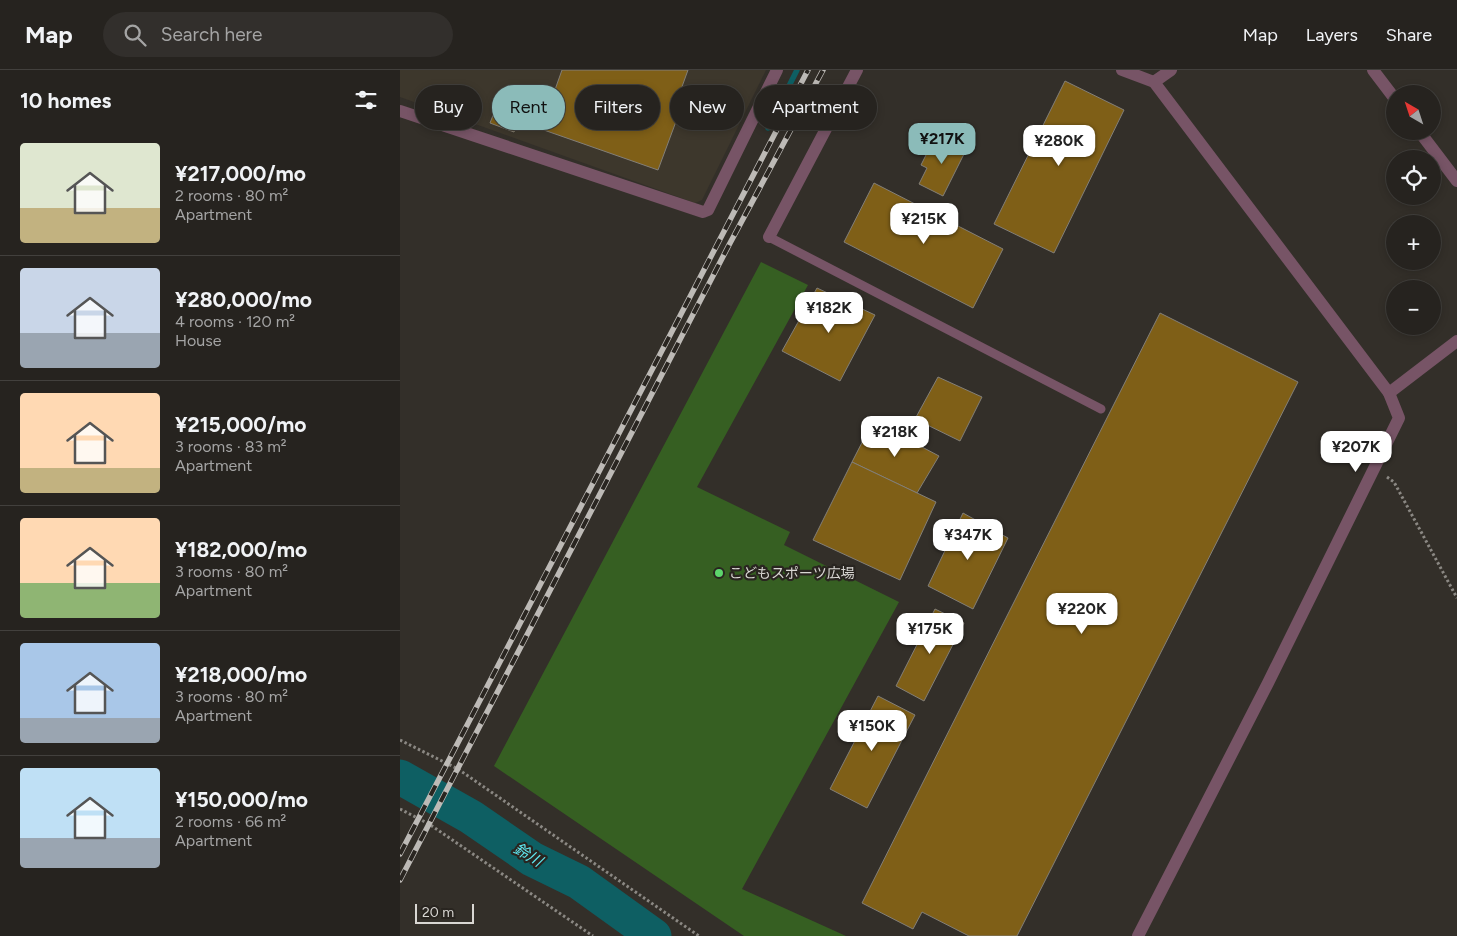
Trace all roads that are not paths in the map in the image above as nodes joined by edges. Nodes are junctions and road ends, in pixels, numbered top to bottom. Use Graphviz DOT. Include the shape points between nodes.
graph roads {
  1 [pos="777,70"];
  2 [pos="857,70"];
  3 [pos="1122,70"];
  4 [pos="1171,70"];
  5 [pos="1374,70"];
  6 [pos="1154,82"];
  7 [pos="1386,87"];
  8 [pos="400,111"];
  9 [pos="1427,140"];
  10 [pos="1457,181"];
  11 [pos="769,237"];
  12 [pos="1457,341"];
  13 [pos="1389,393"];
  14 [pos="1101,408"];
  15 [pos="1138,936"];
  1 -- 8 [label="street" via="708,210 703,212"];
  2 -- 11 [label="street"];
  3 -- 6 [label="street"];
  4 -- 6 [label="street"];
  5 -- 7 [label="street"];
  6 -- 13 [label="street"];
  9 -- 10 [label="street"];
  11 -- 14 [label="lane"];
  12 -- 13 [label="street"];
  13 -- 15 [label="street" via="1399,418"];
}
